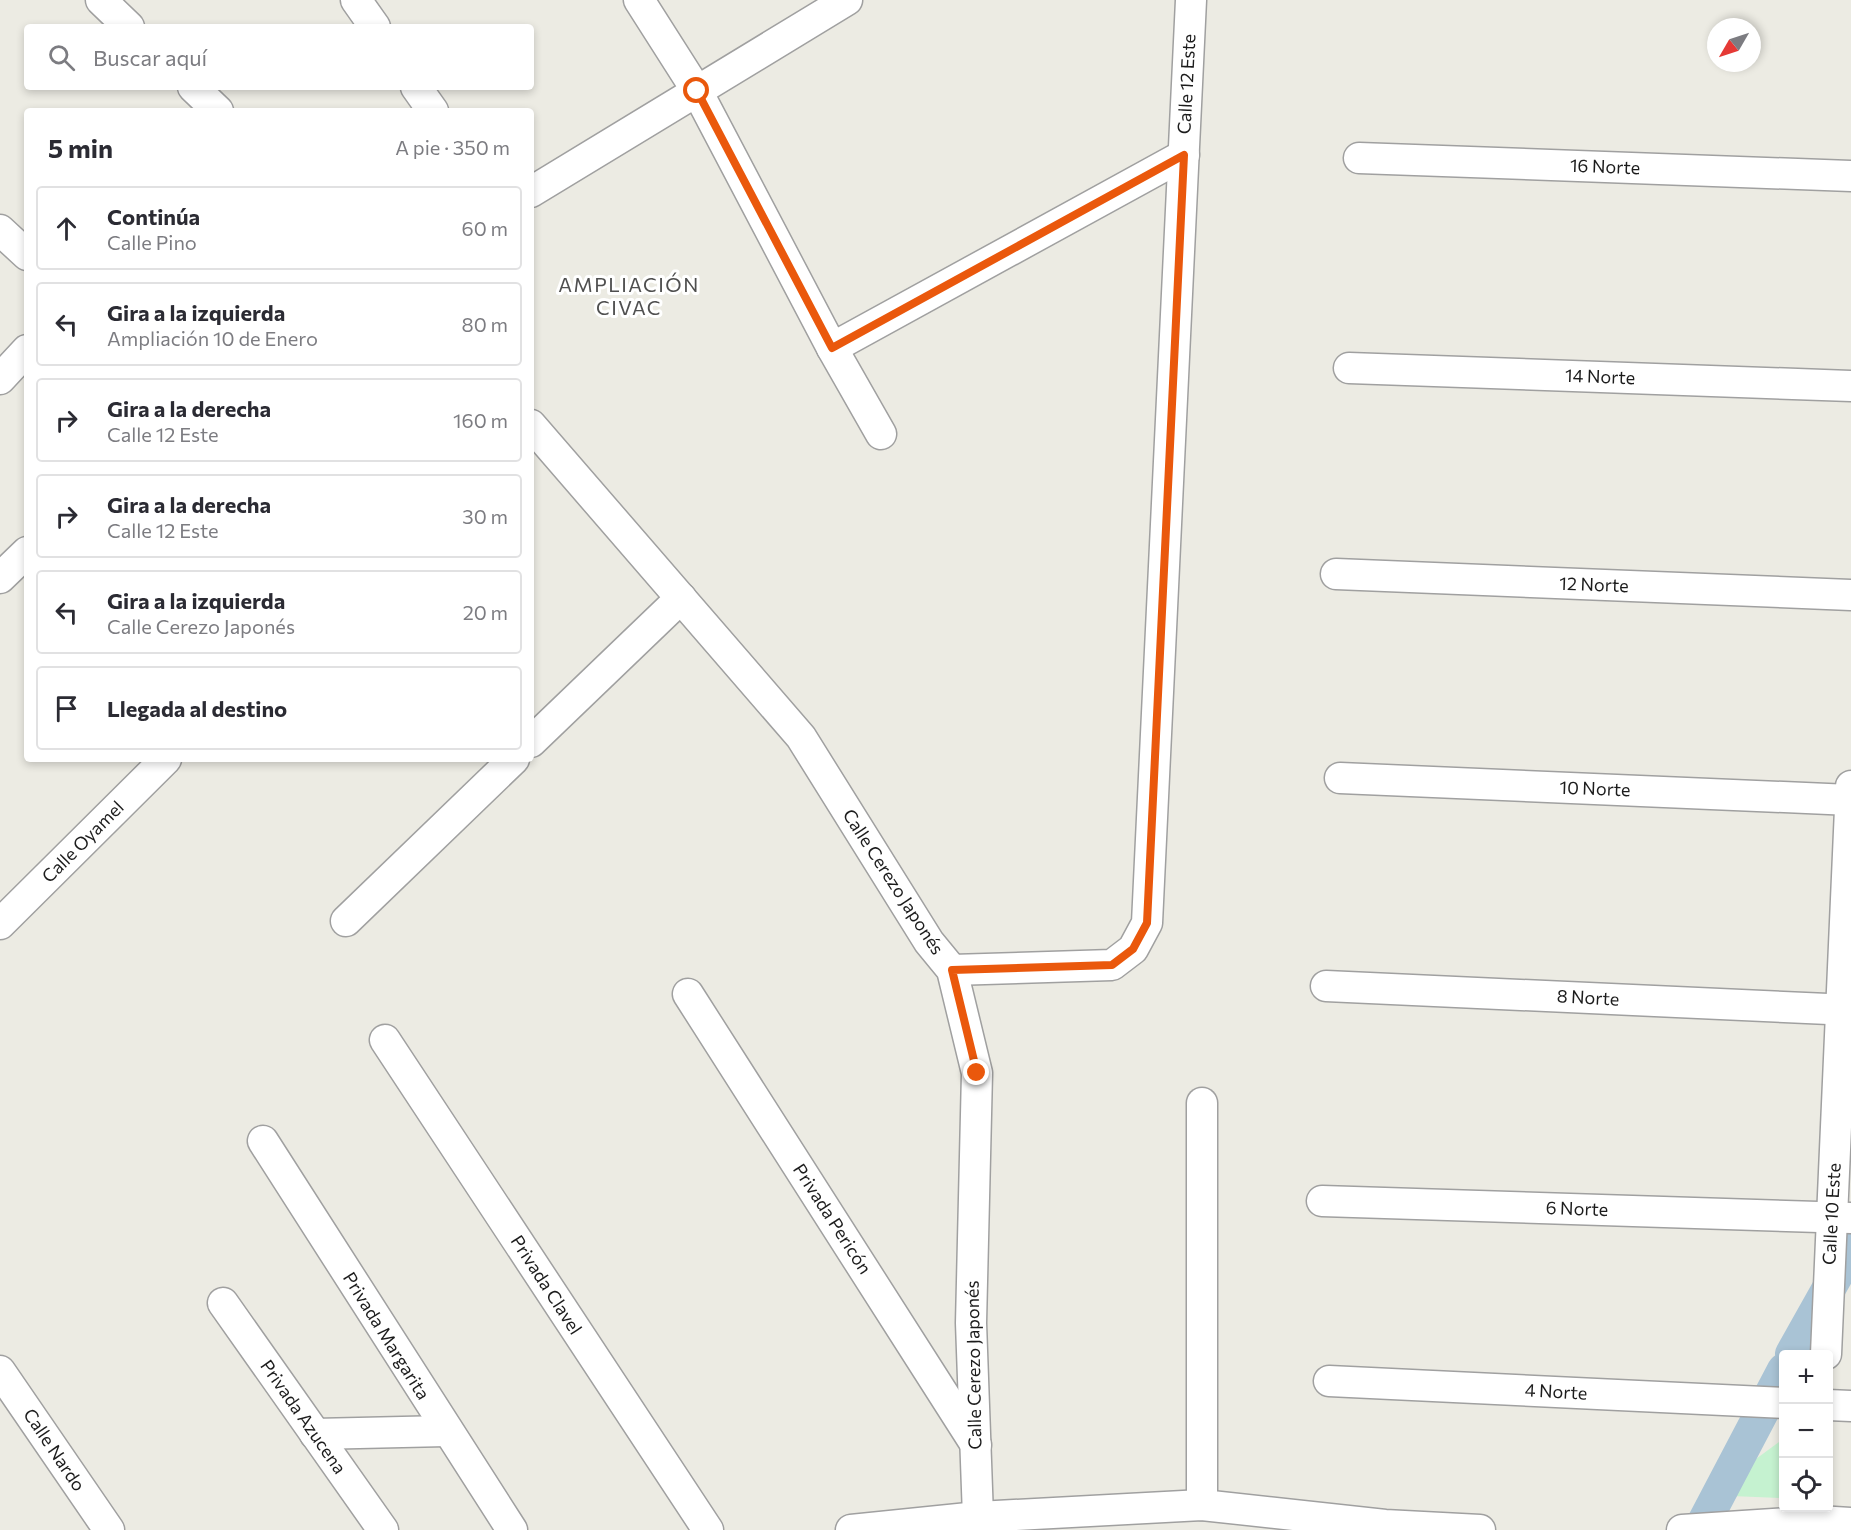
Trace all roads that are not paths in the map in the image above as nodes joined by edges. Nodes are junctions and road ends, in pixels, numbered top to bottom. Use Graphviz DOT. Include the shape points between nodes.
graph roads {
  1 [pos="101,0"];
  2 [pos="356,0"];
  3 [pos="639,0"];
  4 [pos="846,0"];
  5 [pos="1191,0"];
  6 [pos="126,24"];
  7 [pos="373,24"];
  8 [pos="196,90"];
  9 [pos="418,90"];
  10 [pos="697,91"];
  11 [pos="215,108"];
  12 [pos="431,108"];
  13 [pos="1184,155"];
  14 [pos="1359,158"];
  15 [pos="1851,176"];
  16 [pos="534,190"];
  17 [pos="0,230"];
  18 [pos="24,252"];
  19 [pos="832,348"];
  20 [pos="24,353"];
  21 [pos="1348,368"];
  22 [pos="0,379"];
  23 [pos="1851,386"];
  24 [pos="534,428"];
  25 [pos="881,434"];
  26 [pos="24,555"];
  27 [pos="1336,574"];
  28 [pos="0,578"];
  29 [pos="1851,595"];
  30 [pos="681,598"];
  31 [pos="534,739"];
  32 [pos="163,762"];
  33 [pos="511,762"];
  34 [pos="1340,778"];
  35 [pos="1851,786"];
  36 [pos="1851,800"];
  37 [pos="346,921"];
  38 [pos="0,924"];
  39 [pos="952,970"];
  40 [pos="1326,986"];
  41 [pos="688,994"];
  42 [pos="1846,1010"];
  43 [pos="385,1040"];
  44 [pos="1202,1103"];
  45 [pos="263,1141"];
  46 [pos="1322,1201"];
  47 [pos="1842,1217"];
  48 [pos="223,1303"];
  49 [pos="1826,1350"];
  50 [pos="0,1371"];
  51 [pos="1329,1381"];
  52 [pos="1779,1403"];
  53 [pos="1833,1405"];
  54 [pos="1851,1406"];
  55 [pos="446,1431"];
  56 [pos="315,1434"];
  57 [pos="976,1445"];
  58 [pos="1202,1505"];
  59 [pos="1819,1514"];
  60 [pos="978,1517"];
  61 [pos="1146,1518"];
  62 [pos="1851,1523"];
  63 [pos="1385,1528"];
  64 [pos="109,1530"];
  65 [pos="383,1530"];
  66 [pos="512,1530"];
  67 [pos="708,1530"];
  68 [pos="851,1530"];
  69 [pos="1480,1530"];
  70 [pos="1682,1530"];
  1 -- 6 [label="street"];
  2 -- 7 [label="street"];
  3 -- 10 [label="street"];
  4 -- 10 [label="street"];
  5 -- 13 [label="street, Calle 12 Este"];
  8 -- 11 [label="street"];
  9 -- 12 [label="street"];
  10 -- 16 [label="street"];
  10 -- 19 [label="street"];
  13 -- 19 [label="street"];
  13 -- 39 [label="street, Calle 12 Este" via="1147,923 1133,949 1112,965"];
  14 -- 15 [label="street, 16 Norte"];
  17 -- 18 [label="street"];
  19 -- 25 [label="street"];
  20 -- 22 [label="street"];
  21 -- 23 [label="street, 14 Norte"];
  24 -- 30 [label="street, Calle Cerezo Japonés"];
  26 -- 28 [label="street"];
  27 -- 29 [label="street, 12 Norte"];
  30 -- 31 [label="street"];
  30 -- 39 [label="street, Calle Cerezo Japonés" via="801,737 929,942"];
  32 -- 38 [label="street, Calle Oyamel"];
  33 -- 37 [label="street"];
  34 -- 36 [label="street, 10 Norte"];
  35 -- 36 [label="street, Calle 10 Este"];
  36 -- 42 [label="street, Calle 10 Este"];
  39 -- 57 [label="street, Calle Cerezo Japonés" via="977,1073 971,1323"];
  40 -- 42 [label="street, 8 Norte"];
  41 -- 57 [label="street, Privada Pericón"];
  42 -- 47 [label="street, Calle 10 Este"];
  43 -- 67 [label="street, Privada Clavel"];
  44 -- 58 [label="street"];
  45 -- 55 [label="street, Privada Margarita"];
  46 -- 47 [label="street, 6 Norte"];
  47 -- 49 [label="street, Calle 10 Este"];
  48 -- 56 [label="street, Privada Azucena"];
  50 -- 64 [label="street, Calle Nardo"];
  51 -- 52 [label="street, 4 Norte"];
  53 -- 54 [label="street"];
  55 -- 56 [label="street"];
  55 -- 66 [label="street, Privada Margarita"];
  56 -- 65 [label="street, Privada Azucena"];
  57 -- 60 [label="street, Calle Cerezo Japonés"];
  58 -- 61 [label="street"];
  58 -- 63 [label="street"];
  59 -- 62 [label="street"];
  59 -- 70 [label="street"];
  60 -- 61 [label="street"];
  60 -- 68 [label="street"];
  63 -- 69 [label="street"];
}
